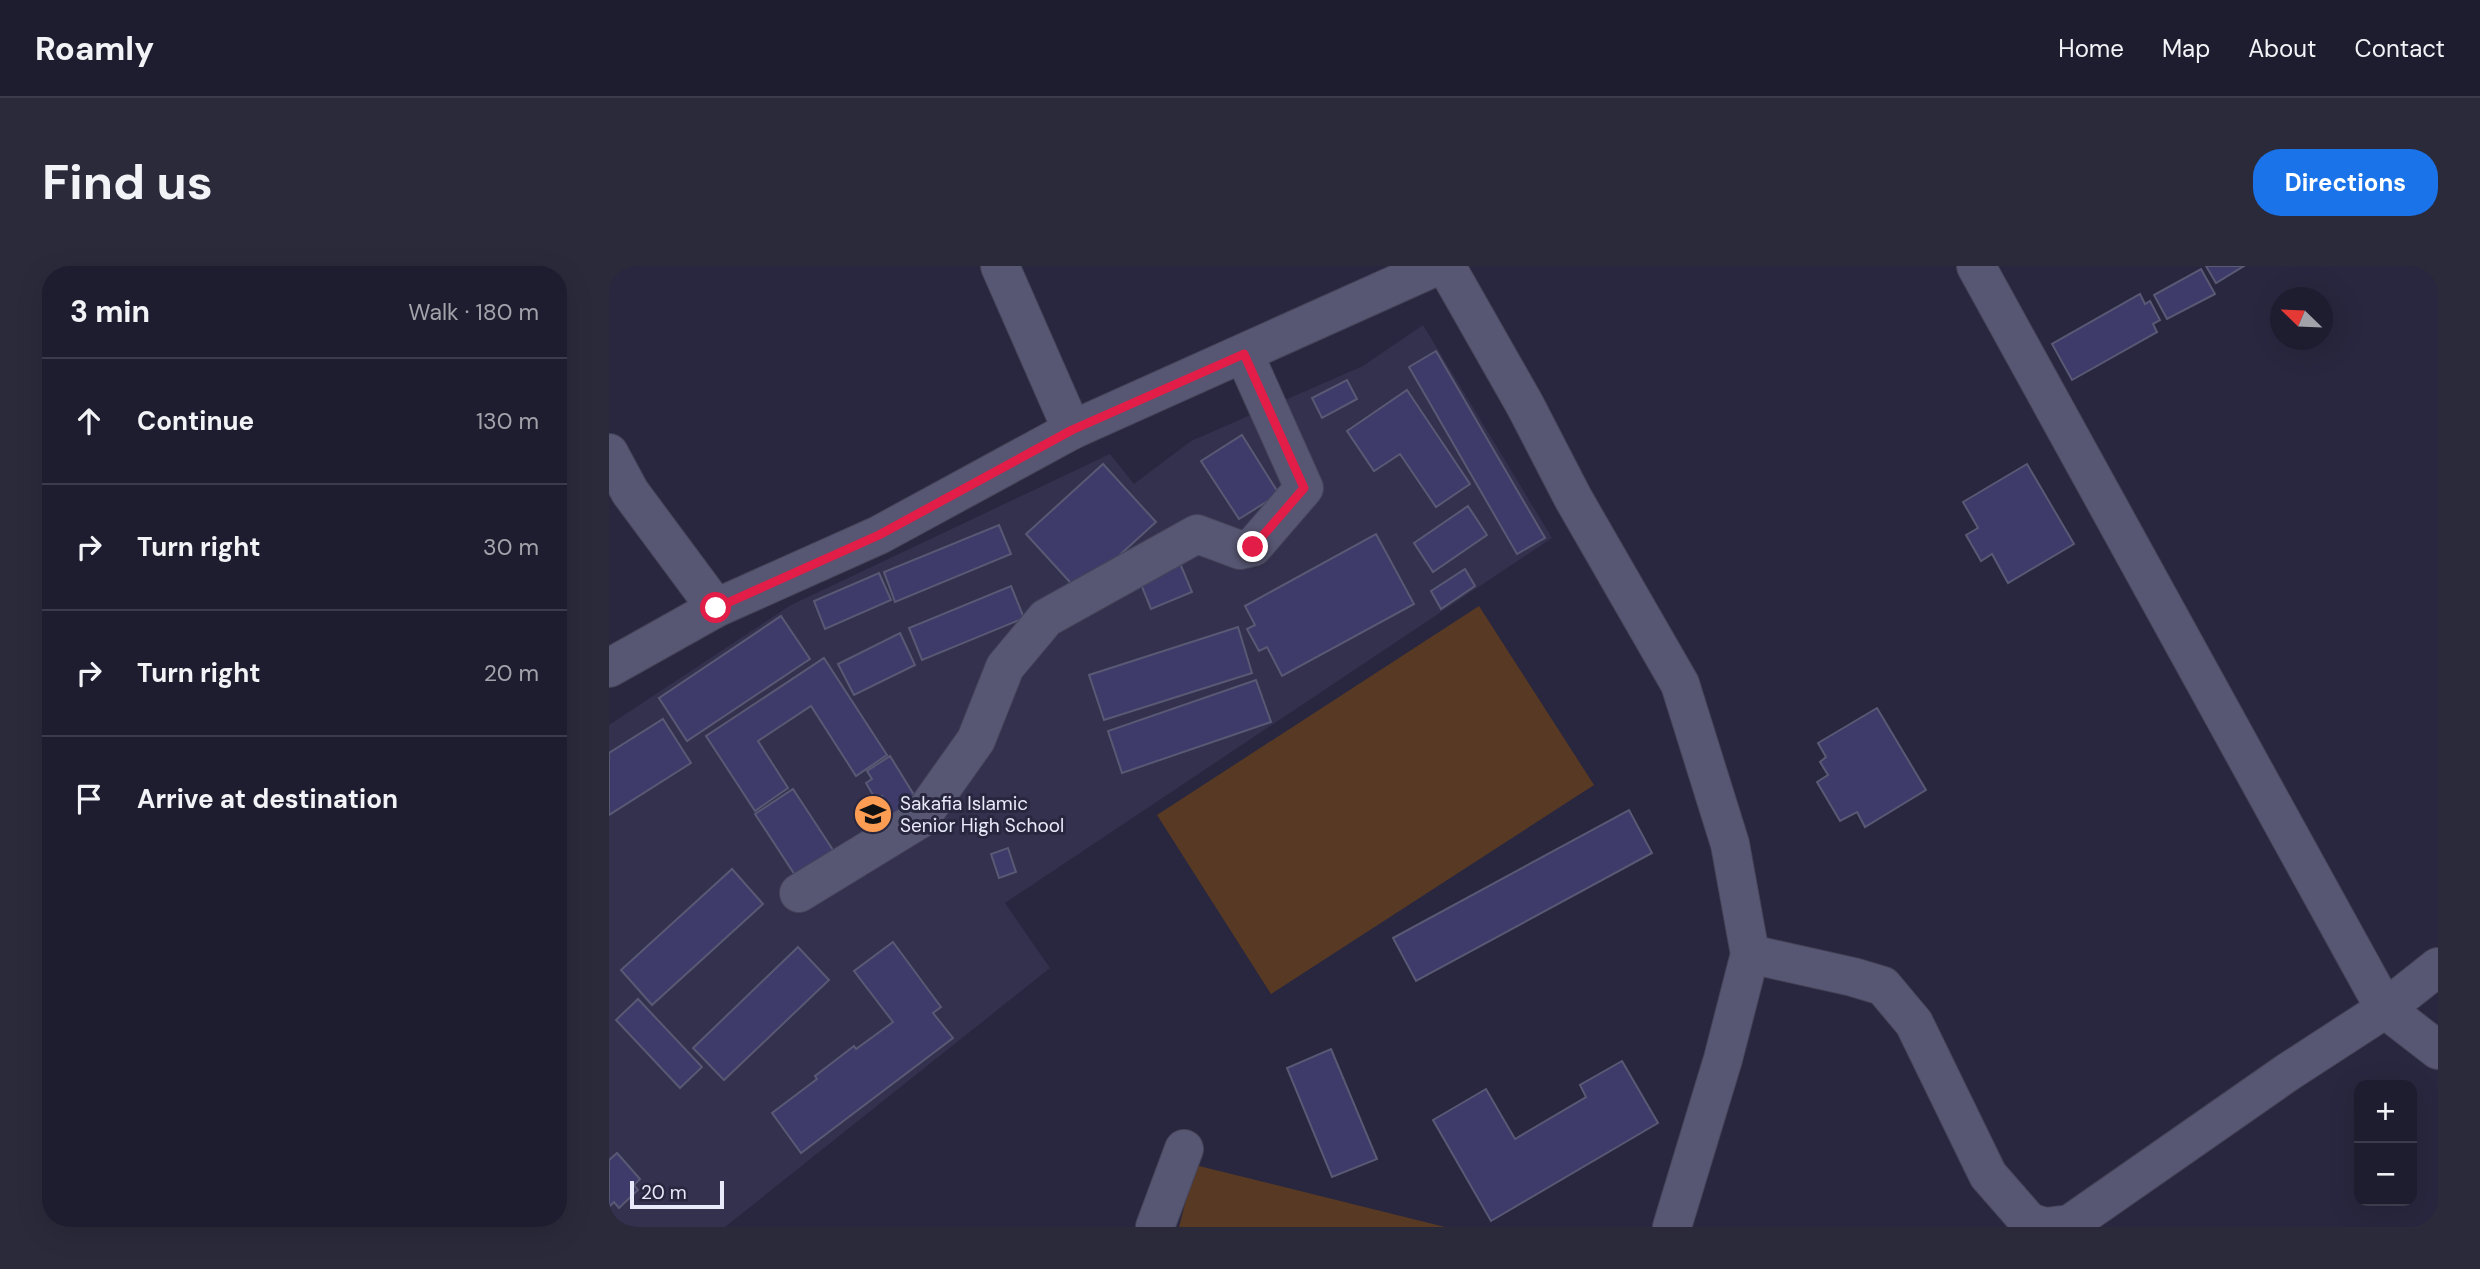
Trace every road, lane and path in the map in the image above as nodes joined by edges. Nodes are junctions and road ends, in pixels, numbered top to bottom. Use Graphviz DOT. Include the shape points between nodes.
graph roads {
  1 [pos="1000,266"];
  2 [pos="1437,266"];
  3 [pos="1446,266"];
  4 [pos="1976,266"];
  5 [pos="1244,354"];
  6 [pos="1072,430"];
  7 [pos="609,453"];
  8 [pos="716,608"];
  9 [pos="609,668"];
  10 [pos="799,892"];
  11 [pos="1750,954"];
  12 [pos="2438,967"];
  13 [pos="2385,1009"];
  14 [pos="2438,1050"];
  15 [pos="1184,1149"];
  16 [pos="1155,1227"];
  17 [pos="1672,1227"];
  18 [pos="2046,1227"];
  1 -- 6 [label="street"];
  2 -- 5 [label="street"];
  3 -- 11 [label="street" via="1680,684 1730,844"];
  4 -- 13 [label="street"];
  5 -- 6 [label="street"];
  5 -- 10 [label="street" via="1304,488 1253,547 1240,550 1197,534 1046,618 1005,667 977,740 920,820"];
  6 -- 8 [label="street" via="879,535"];
  7 -- 8 [label="street" via="630,492"];
  8 -- 9 [label="street"];
  11 -- 17 [label="street"];
  11 -- 18 [label="street" via="1882,986 1914,1023 1988,1175 2029,1222"];
  12 -- 13 [label="street"];
  13 -- 14 [label="street"];
  13 -- 18 [label="street" via="2070,1224"];
  15 -- 16 [label="street"];
}
